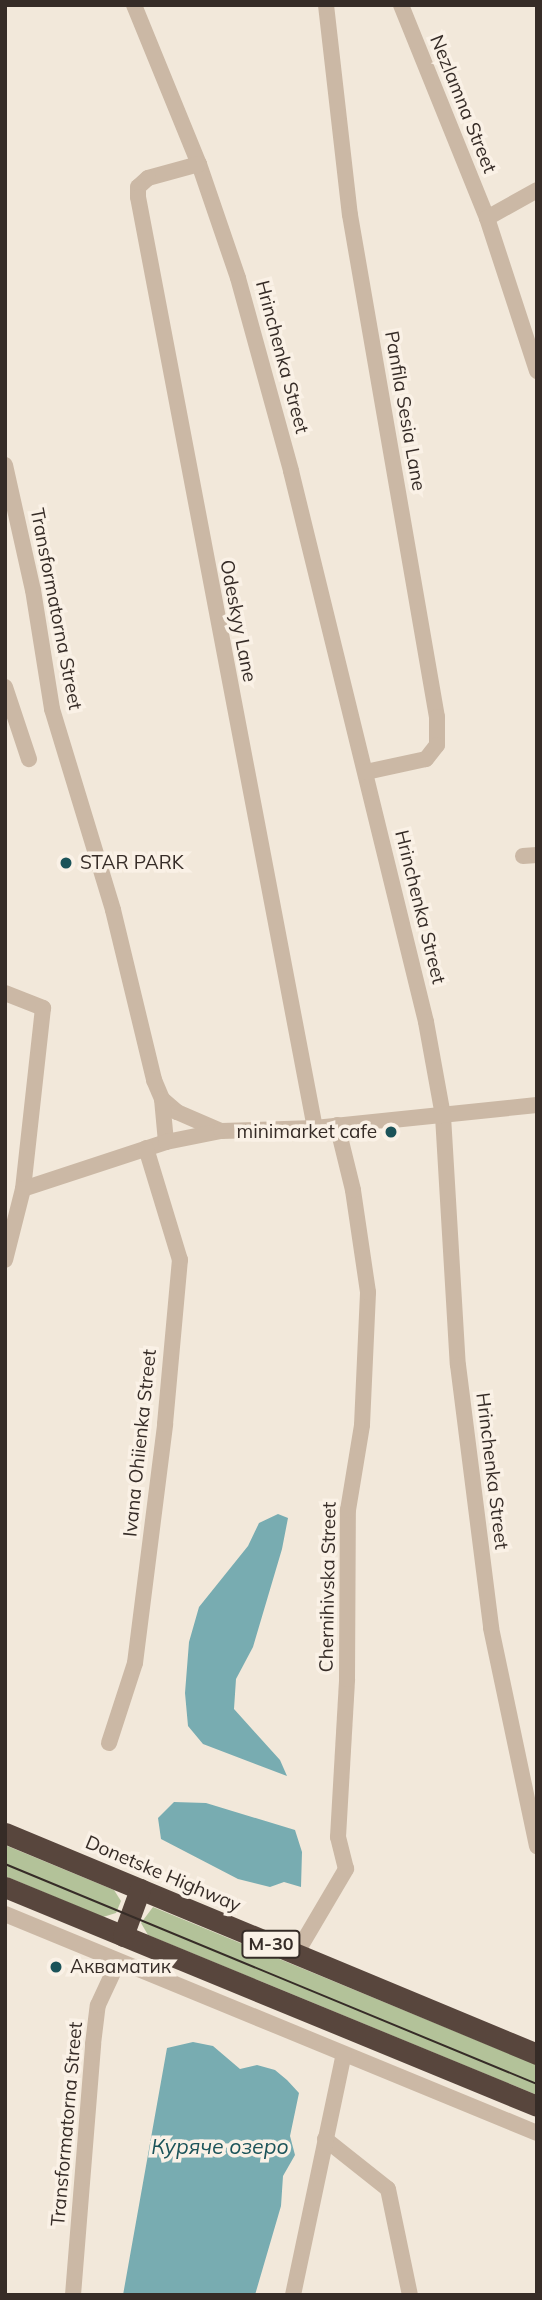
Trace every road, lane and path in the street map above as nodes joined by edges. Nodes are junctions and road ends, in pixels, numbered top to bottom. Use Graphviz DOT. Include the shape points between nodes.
graph roads {
  1 [pos="134,5"];
  2 [pos="326,5"];
  3 [pos="401,5"];
  4 [pos="199,164"];
  5 [pos="537,190"];
  6 [pos="487,218"];
  7 [pos="537,371"];
  8 [pos="5,465"];
  9 [pos="5,687"];
  10 [pos="29,758"];
  11 [pos="366,772"];
  12 [pos="5,993"];
  13 [pos="162,1099"];
  14 [pos="537,1105"];
  15 [pos="443,1116"];
  16 [pos="337,1125"];
  17 [pos="315,1128"];
  18 [pos="221,1131"];
  19 [pos="166,1142"];
  20 [pos="146,1148"];
  21 [pos="23,1189"];
  22 [pos="5,1260"];
  23 [pos="109,1743"];
  24 [pos="5,1833"];
  25 [pos="537,1846"];
  26 [pos="5,1887"];
  27 [pos="141,1889"];
  28 [pos="5,1914"];
  29 [pos="123,1936"];
  30 [pos="296,1954"];
  31 [pos="118,1962"];
  32 [pos="330,2021"];
  33 [pos="321,2045"];
  34 [pos="344,2054"];
  35 [pos="537,2054"];
  36 [pos="537,2106"];
  37 [pos="537,2133"];
  38 [pos="325,2139"];
  39 [pos="73,2295"];
  40 [pos="293,2295"];
  41 [pos="410,2295"];
  1 -- 4 [label="street, Hrinchenka Street"];
  2 -- 11 [label="street, Panfila Sesia Lane" via="350,215 437,717 437,745 426,759"];
  3 -- 6 [label="street, Nezlamna Street"];
  4 -- 11 [label="street, Hrinchenka Street" via="238,278 292,471"];
  4 -- 17 [label="street, Odeskyy Lane" via="148,178 138,187 138,197"];
  5 -- 6 [label="street"];
  6 -- 7 [label="street, Nezlamna Street"];
  8 -- 13 [label="street, Transformatorna Street" via="33,590 52,709 113,910"];
  9 -- 10 [label="street"];
  11 -- 15 [label="street, Hrinchenka Street" via="426,1023"];
  12 -- 21 [label="street" via="43,1008"];
  13 -- 18 [label="street" via="177,1112"];
  13 -- 19 [label="street, Transformatorna Street"];
  14 -- 15 [label="street"];
  15 -- 16 [label="street"];
  15 -- 25 [label="street, Hrinchenka Street" via="458,1365 491,1628"];
  16 -- 17 [label="street"];
  16 -- 30 [label="street, Chernihivska Street" via="353,1190 368,1292 362,1425 348,1510 347,1679 338,1837 346,1869"];
  17 -- 18 [label="street"];
  18 -- 19 [label="street"];
  19 -- 20 [label="street"];
  20 -- 21 [label="street"];
  20 -- 23 [label="street, Ivana Ohiienka Street" via="180,1261 166,1424 135,1663"];
  21 -- 22 [label="street"];
  24 -- 27 [label="highway, Donetske Highway / М-30"];
  26 -- 29 [label="highway, М-30"];
  27 -- 29 [label="highway"];
  27 -- 30 [label="highway, Donetske Highway / М-30"];
  28 -- 31 [label="street"];
  29 -- 32 [label="highway, М-30"];
  30 -- 35 [label="highway, Donetske Highway / М-30"];
  31 -- 33 [label="street"];
  31 -- 39 [label="street, Transformatorna Street" via="98,2005"];
  32 -- 33 [label="street"];
  32 -- 36 [label="highway, М-30"];
  33 -- 34 [label="street"];
  34 -- 37 [label="street"];
  34 -- 38 [label="street"];
  38 -- 40 [label="street"];
  38 -- 41 [label="street" via="388,2189"];
}
